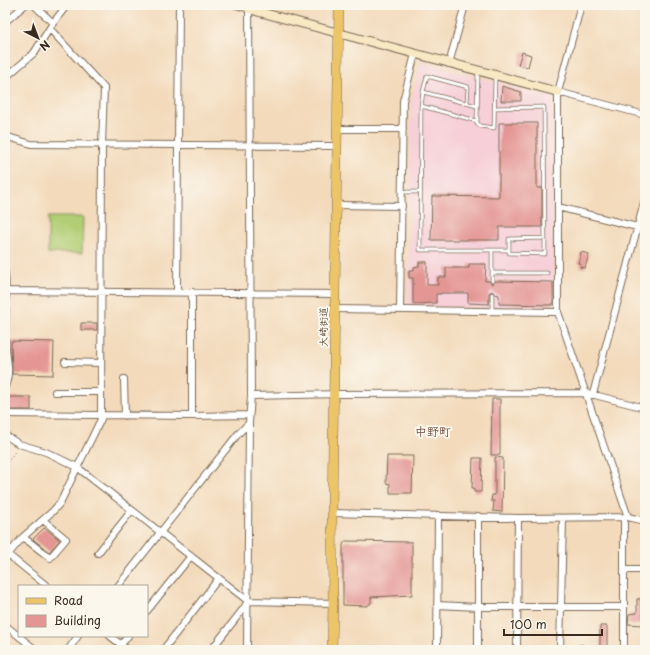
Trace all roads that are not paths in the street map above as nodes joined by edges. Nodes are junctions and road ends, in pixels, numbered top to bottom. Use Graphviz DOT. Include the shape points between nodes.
graph roads {
  1 [pos="25,5"];
  2 [pos="34,5"];
  3 [pos="67,5"];
  4 [pos="179,5"];
  5 [pos="236,5"];
  6 [pos="339,5"];
  7 [pos="465,5"];
  8 [pos="580,5"];
  9 [pos="249,7"];
  10 [pos="5,22"];
  11 [pos="53,23"];
  12 [pos="50,29"];
  13 [pos="338,34"];
  14 [pos="415,54"];
  15 [pos="449,64"];
  16 [pos="478,71"];
  17 [pos="495,76"];
  18 [pos="5,78"];
  19 [pos="423,92"];
  20 [pos="558,92"];
  21 [pos="467,103"];
  22 [pos="421,106"];
  23 [pos="477,106"];
  24 [pos="494,108"];
  25 [pos="645,115"];
  26 [pos="477,121"];
  27 [pos="337,129"];
  28 [pos="403,129"];
  29 [pos="5,136"];
  30 [pos="102,145"];
  31 [pos="250,145"];
  32 [pos="178,146"];
  33 [pos="337,146"];
  34 [pos="402,192"];
  35 [pos="420,192"];
  36 [pos="645,199"];
  37 [pos="336,205"];
  38 [pos="402,206"];
  39 [pos="558,207"];
  40 [pos="638,227"];
  41 [pos="645,229"];
  42 [pos="544,238"];
  43 [pos="492,250"];
  44 [pos="509,250"];
  45 [pos="5,273"];
  46 [pos="492,273"];
  47 [pos="547,273"];
  48 [pos="492,281"];
  49 [pos="6,291"];
  50 [pos="101,292"];
  51 [pos="177,292"];
  52 [pos="192,292"];
  53 [pos="249,293"];
  54 [pos="334,294"];
  55 [pos="492,294"];
  56 [pos="334,309"];
  57 [pos="400,310"];
  58 [pos="492,311"];
  59 [pos="558,312"];
  60 [pos="65,362"];
  61 [pos="101,363"];
  62 [pos="124,379"];
  63 [pos="5,386"];
  64 [pos="55,392"];
  65 [pos="101,392"];
  66 [pos="334,394"];
  67 [pos="590,394"];
  68 [pos="250,396"];
  69 [pos="645,408"];
  70 [pos="5,414"];
  71 [pos="101,415"];
  72 [pos="249,415"];
  73 [pos="125,416"];
  74 [pos="192,416"];
  75 [pos="249,423"];
  76 [pos="5,435"];
  77 [pos="77,467"];
  78 [pos="132,510"];
  79 [pos="332,513"];
  80 [pos="438,515"];
  81 [pos="478,516"];
  82 [pos="626,517"];
  83 [pos="518,518"];
  84 [pos="563,518"];
  85 [pos="43,520"];
  86 [pos="645,521"];
  87 [pos="161,533"];
  88 [pos="23,537"];
  89 [pos="98,553"];
  90 [pos="6,555"];
  91 [pos="191,556"];
  92 [pos="624,570"];
  93 [pos="645,570"];
  94 [pos="219,578"];
  95 [pos="46,585"];
  96 [pos="119,585"];
  97 [pos="248,601"];
  98 [pos="333,603"];
  99 [pos="437,605"];
  100 [pos="478,607"];
  101 [pos="518,607"];
  102 [pos="561,607"];
  103 [pos="624,607"];
  104 [pos="148,610"];
  105 [pos="5,625"];
  106 [pos="18,635"];
  107 [pos="20,637"];
  108 [pos="77,637"];
  109 [pos="111,637"];
  110 [pos="127,637"];
  111 [pos="121,644"];
  112 [pos="36,650"];
  113 [pos="68,650"];
  114 [pos="117,650"];
  115 [pos="128,650"];
  116 [pos="163,650"];
  117 [pos="211,650"];
  118 [pos="247,650"];
  119 [pos="332,650"];
  120 [pos="437,650"];
  121 [pos="478,650"];
  122 [pos="517,650"];
  123 [pos="560,650"];
  124 [pos="624,650"];
  1 -- 10 [label="street"];
  2 -- 11 [label="street"];
  3 -- 11 [label="street"];
  4 -- 32 [label="street"];
  5 -- 9 [label="street"];
  6 -- 13 [label="main road, 大崎街道"];
  7 -- 15 [label="street"];
  8 -- 20 [label="street"];
  9 -- 13 [label="street"];
  9 -- 31 [label="street"];
  11 -- 12 [label="street"];
  12 -- 18 [label="street" via="34,53"];
  12 -- 30 [label="street" via="104,88"];
  13 -- 14 [label="street"];
  13 -- 27 [label="main road, 大崎街道"];
  14 -- 15 [label="street"];
  14 -- 28 [label="street" via="403,101"];
  15 -- 16 [label="street"];
  16 -- 17 [label="street"];
  16 -- 23 [label="lane"];
  17 -- 20 [label="street"];
  17 -- 24 [label="lane"];
  19 -- 21 [label="lane"];
  19 -- 21 [label="lane" via="427,76 468,87"];
  19 -- 22 [label="lane"];
  20 -- 25 [label="street"];
  20 -- 39 [label="street"];
  21 -- 23 [label="lane"];
  22 -- 26 [label="lane"];
  22 -- 35 [label="lane"];
  23 -- 26 [label="lane"];
  24 -- 26 [label="lane" via="494,128 480,126"];
  24 -- 42 [label="lane" via="544,107"];
  27 -- 28 [label="street"];
  27 -- 33 [label="main road, 大崎街道"];
  28 -- 34 [label="street"];
  29 -- 30 [label="street" via="31,144"];
  30 -- 32 [label="street"];
  30 -- 50 [label="street"];
  31 -- 32 [label="street"];
  31 -- 33 [label="street"];
  31 -- 53 [label="street"];
  32 -- 51 [label="street"];
  33 -- 37 [label="main road, 大崎街道"];
  34 -- 35 [label="lane"];
  34 -- 38 [label="street"];
  35 -- 43 [label="lane" via="420,250"];
  36 -- 40 [label="street"];
  37 -- 38 [label="street"];
  37 -- 54 [label="main road, 大崎街道"];
  38 -- 57 [label="street"];
  39 -- 40 [label="street"];
  39 -- 59 [label="street"];
  40 -- 41 [label="street"];
  40 -- 67 [label="street"];
  42 -- 44 [label="lane" via="509,239"];
  42 -- 44 [label="lane" via="544,254 509,253"];
  43 -- 44 [label="lane"];
  43 -- 46 [label="lane"];
  45 -- 49 [label="street"];
  46 -- 47 [label="lane"];
  46 -- 48 [label="lane"];
  49 -- 50 [label="street"];
  49 -- 63 [label="street" via="5,339 8,378"];
  50 -- 51 [label="street"];
  50 -- 61 [label="street"];
  51 -- 52 [label="street"];
  52 -- 53 [label="street"];
  52 -- 74 [label="street"];
  53 -- 54 [label="street"];
  53 -- 68 [label="street"];
  54 -- 56 [label="main road, 大崎街道"];
  55 -- 58 [label="lane"];
  56 -- 57 [label="street"];
  56 -- 66 [label="main road, 大崎街道"];
  57 -- 58 [label="street"];
  58 -- 59 [label="street"];
  59 -- 67 [label="street"];
  60 -- 61 [label="street"];
  61 -- 65 [label="street"];
  62 -- 73 [label="street"];
  64 -- 65 [label="street"];
  65 -- 71 [label="street"];
  66 -- 67 [label="street"];
  66 -- 68 [label="street"];
  66 -- 79 [label="main road, 大崎街道"];
  67 -- 69 [label="street"];
  67 -- 82 [label="street"];
  68 -- 72 [label="street"];
  70 -- 71 [label="street"];
  71 -- 73 [label="street"];
  71 -- 77 [label="street"];
  72 -- 74 [label="street"];
  72 -- 75 [label="street"];
  73 -- 74 [label="street"];
  75 -- 87 [label="street"];
  75 -- 97 [label="street"];
  76 -- 77 [label="street" via="19,444 46,452"];
  77 -- 78 [label="street"];
  77 -- 85 [label="street" via="60,503"];
  78 -- 87 [label="street"];
  78 -- 89 [label="street"];
  79 -- 80 [label="street"];
  79 -- 98 [label="main road, 大崎街道"];
  80 -- 81 [label="street"];
  80 -- 99 [label="street"];
  81 -- 83 [label="street"];
  81 -- 100 [label="street"];
  82 -- 84 [label="street"];
  82 -- 86 [label="street"];
  82 -- 92 [label="street"];
  83 -- 84 [label="street"];
  83 -- 101 [label="street"];
  84 -- 102 [label="street"];
  85 -- 88 [label="street"];
  85 -- 88 [label="street" via="66,539 50,558"];
  87 -- 91 [label="street"];
  87 -- 96 [label="street"];
  88 -- 90 [label="street"];
  90 -- 95 [label="street"];
  91 -- 94 [label="street"];
  91 -- 104 [label="street"];
  92 -- 93 [label="street"];
  92 -- 103 [label="street"];
  94 -- 97 [label="street"];
  94 -- 116 [label="street"];
  97 -- 98 [label="street"];
  97 -- 117 [label="street"];
  97 -- 118 [label="street"];
  98 -- 119 [label="main road, 大崎街道"];
  99 -- 100 [label="street"];
  99 -- 120 [label="street"];
  100 -- 101 [label="street"];
  100 -- 121 [label="street"];
  101 -- 102 [label="street"];
  101 -- 122 [label="street"];
  102 -- 103 [label="street"];
  102 -- 123 [label="street"];
  103 -- 124 [label="street"];
  105 -- 106 [label="street"];
  107 -- 112 [label="street"];
  108 -- 113 [label="street"];
  109 -- 111 [label="street"];
  110 -- 111 [label="street"];
  111 -- 114 [label="street"];
  111 -- 115 [label="street"];
}
